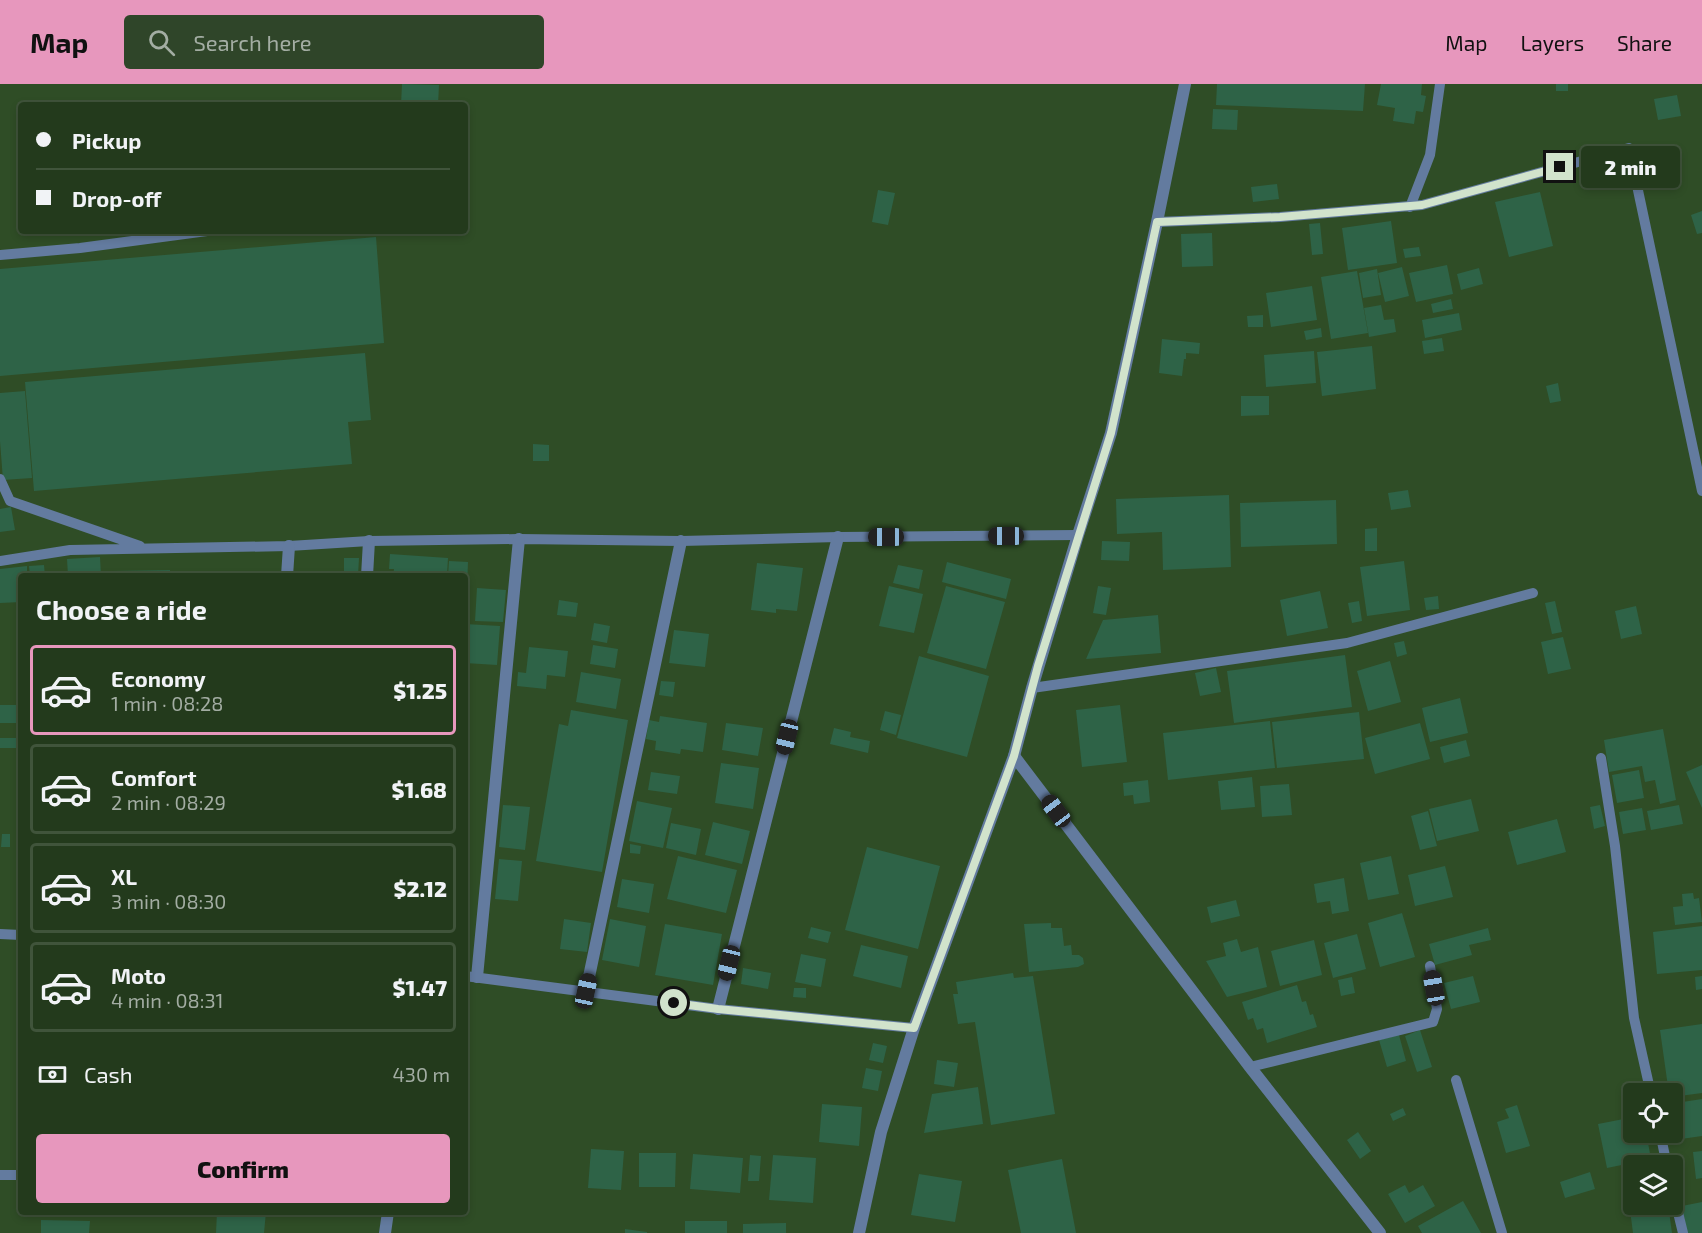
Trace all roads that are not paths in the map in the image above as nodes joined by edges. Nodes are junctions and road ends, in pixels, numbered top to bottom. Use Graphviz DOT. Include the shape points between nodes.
graph roads {
  1 [pos="1185,84"];
  2 [pos="1440,84"];
  3 [pos="1410,207"];
  4 [pos="1157,222"];
  5 [pos="185,234"];
  6 [pos="0,255"];
  7 [pos="0,479"];
  8 [pos="1702,491"];
  9 [pos="1078,535"];
  10 [pos="838,537"];
  11 [pos="519,539"];
  12 [pos="369,541"];
  13 [pos="681,541"];
  14 [pos="289,546"];
  15 [pos="149,549"];
  16 [pos="0,561"];
  17 [pos="287,573"];
  18 [pos="367,573"];
  19 [pos="1533,593"];
  20 [pos="1032,688"];
  21 [pos="1014,756"];
  22 [pos="1601,758"];
  23 [pos="0,934"];
  24 [pos="18,935"];
  25 [pos="1430,966"];
  26 [pos="471,977"];
  27 [pos="586,991"];
  28 [pos="718,1009"];
  29 [pos="914,1028"];
  30 [pos="1250,1067"];
  31 [pos="1456,1080"];
  32 [pos="1649,1083"];
  33 [pos="0,1175"];
  34 [pos="18,1175"];
  35 [pos="388,1215"];
  36 [pos="1679,1215"];
  37 [pos="385,1233"];
  38 [pos="859,1233"];
  39 [pos="1380,1233"];
  40 [pos="1502,1233"];
  41 [pos="1683,1233"];
  1 -- 4 [label="street"];
  2 -- 3 [label="lane" via="1430,155"];
  3 -- 4 [label="lane"];
  3 -- 8 [label="lane" via="1629,148"];
  4 -- 9 [label="street" via="1111,433"];
  5 -- 6 [label="lane"];
  7 -- 15 [label="lane" via="10,501"];
  9 -- 10 [label="lane"];
  9 -- 20 [label="street"];
  10 -- 13 [label="lane"];
  10 -- 28 [label="street"];
  11 -- 12 [label="lane"];
  11 -- 13 [label="lane"];
  11 -- 26 [label="street"];
  12 -- 14 [label="lane"];
  12 -- 18 [label="street"];
  13 -- 27 [label="street"];
  14 -- 15 [label="lane"];
  14 -- 17 [label="street"];
  15 -- 16 [label="lane" via="70,550"];
  19 -- 20 [label="lane" via="1347,643"];
  20 -- 21 [label="street"];
  21 -- 29 [label="street"];
  21 -- 30 [label="street"];
  22 -- 32 [label="lane" via="1634,1018"];
  23 -- 24 [label="lane"];
  25 -- 30 [label="lane" via="1437,1009 1433,1022"];
  26 -- 27 [label="lane"];
  27 -- 28 [label="lane"];
  28 -- 29 [label="lane"];
  29 -- 38 [label="street" via="880,1132"];
  30 -- 39 [label="street"];
  31 -- 40 [label="lane"];
  33 -- 34 [label="lane"];
  35 -- 37 [label="street"];
  36 -- 41 [label="lane"];
}
